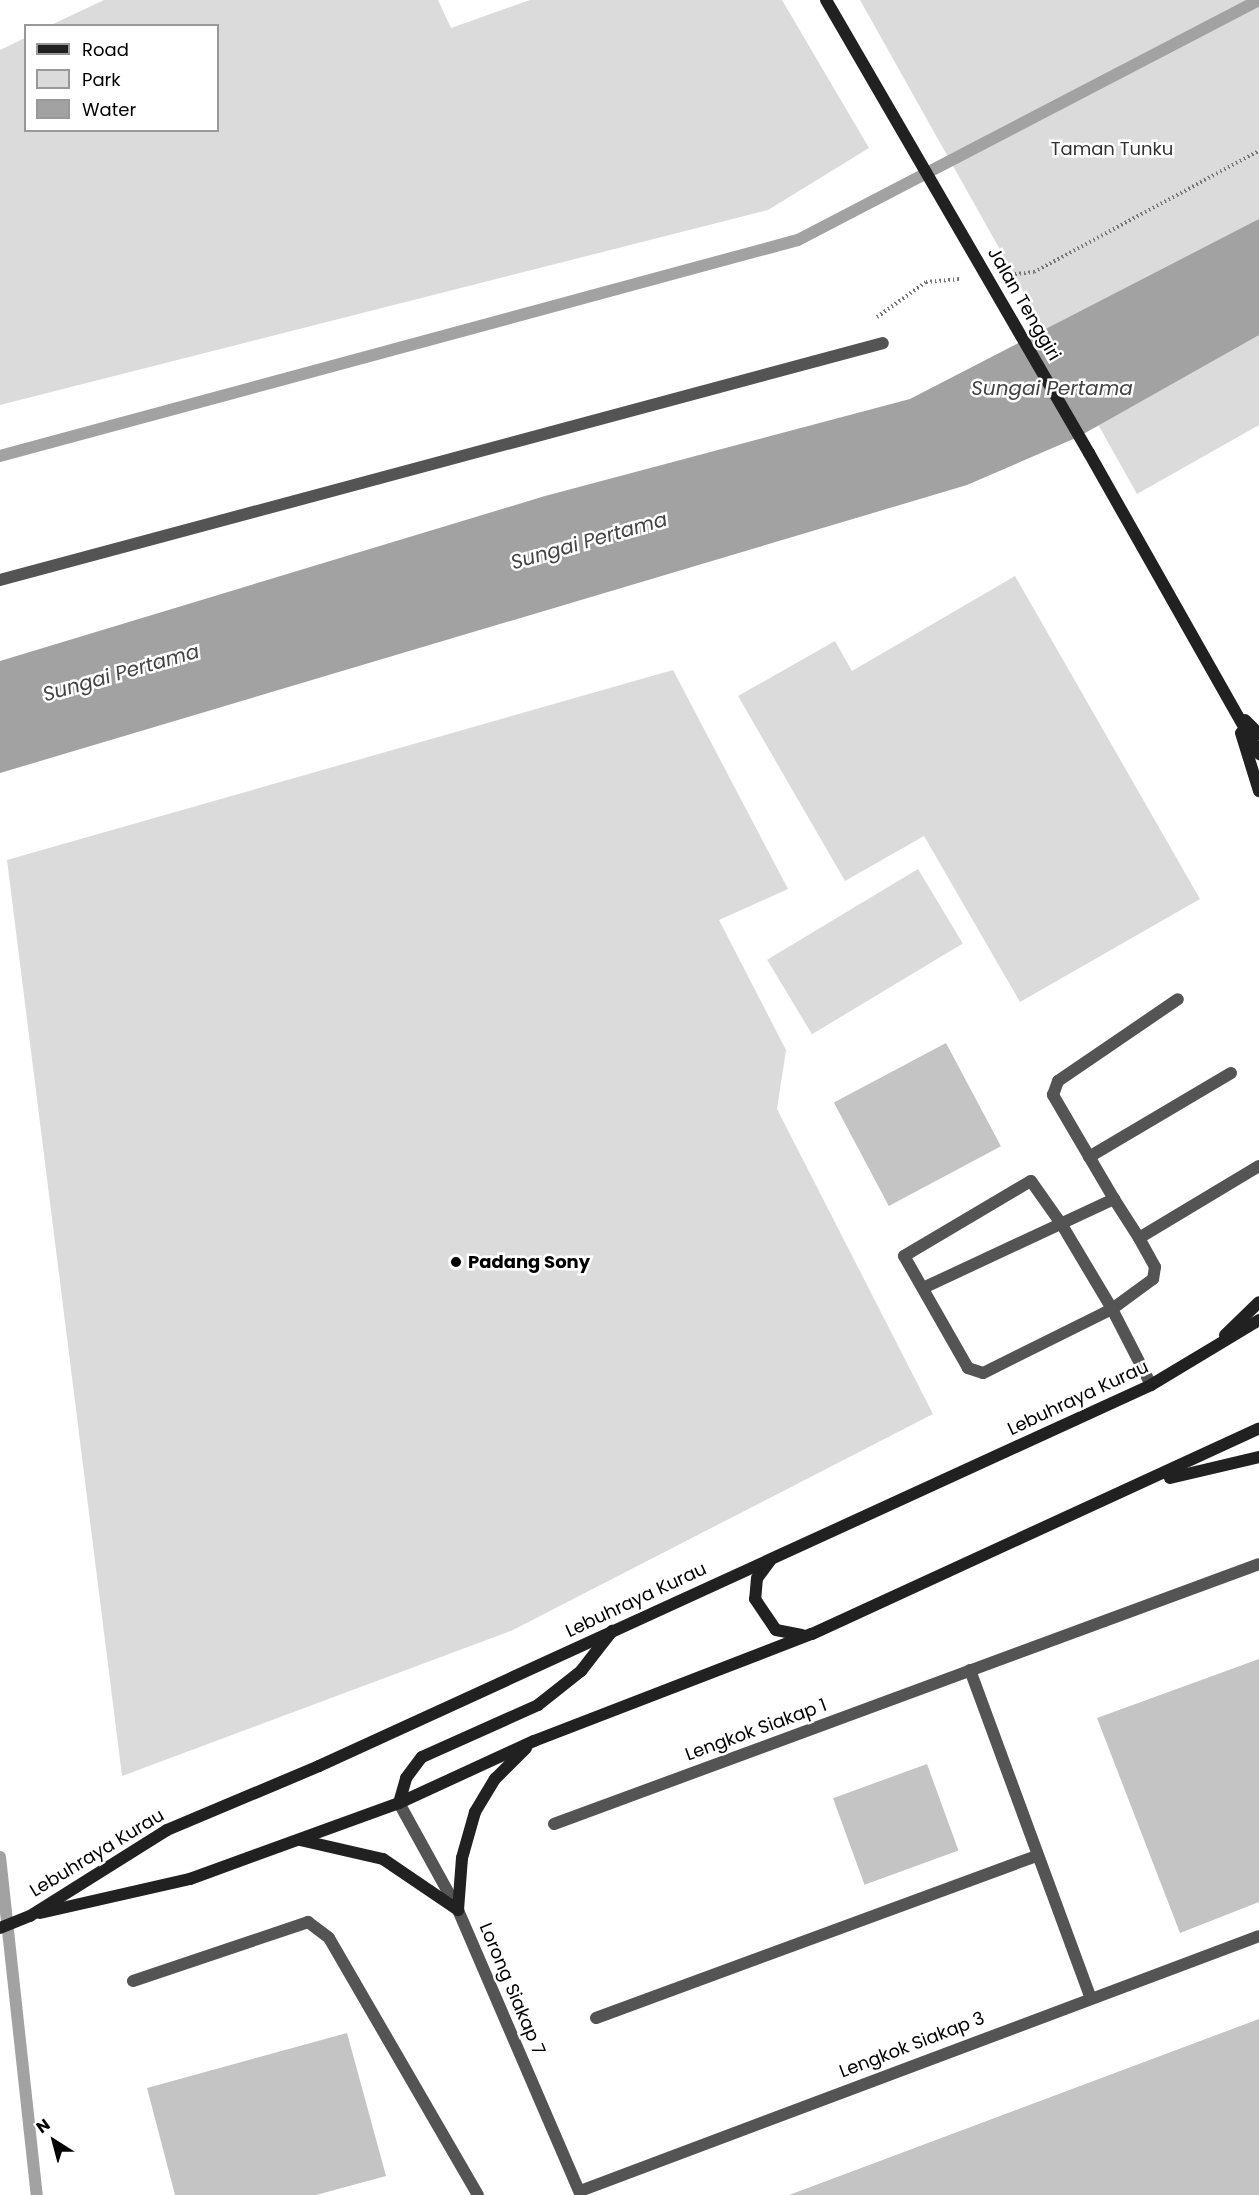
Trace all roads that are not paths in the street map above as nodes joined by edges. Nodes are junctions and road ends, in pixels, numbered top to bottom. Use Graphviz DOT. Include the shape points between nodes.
graph roads {
  1 [pos="826,0"];
  2 [pos="883,343"];
  3 [pos="0,580"];
  4 [pos="1234,709"];
  5 [pos="1259,734"];
  6 [pos="1259,754"];
  7 [pos="1259,791"];
  8 [pos="1178,999"];
  9 [pos="1231,1073"];
  10 [pos="1089,1157"];
  11 [pos="1259,1166"];
  12 [pos="1114,1199"];
  13 [pos="1062,1225"];
  14 [pos="1139,1238"];
  15 [pos="923,1288"];
  16 [pos="1259,1302"];
  17 [pos="1112,1309"];
  18 [pos="1259,1320"];
  19 [pos="1207,1352"];
  20 [pos="1151,1385"];
  21 [pos="1259,1428"];
  22 [pos="1259,1457"];
  23 [pos="1149,1483"];
  24 [pos="778,1554"];
  25 [pos="1259,1563"];
  26 [pos="613,1630"];
  27 [pos="812,1634"];
  28 [pos="970,1670"];
  29 [pos="534,1741"];
  30 [pos="399,1803"];
  31 [pos="554,1824"];
  32 [pos="298,1840"];
  33 [pos="1036,1856"];
  34 [pos="458,1910"];
  35 [pos="29,1916"];
  36 [pos="0,1928"];
  37 [pos="1259,1936"];
  38 [pos="133,1981"];
  39 [pos="1090,1996"];
  40 [pos="596,2019"];
  41 [pos="580,2193"];
  42 [pos="478,2195"];
  1 -- 4 [label="street, Jalan Tenggiri, bridge"];
  2 -- 3 [label="street"];
  4 -- 5 [label="street"];
  4 -- 6 [label="street, Jalan Tenggiri"];
  4 -- 7 [label="street"];
  8 -- 10 [label="street" via="1058,1081 1053,1095"];
  9 -- 10 [label="street"];
  10 -- 12 [label="street"];
  11 -- 14 [label="street"];
  12 -- 13 [label="street"];
  12 -- 14 [label="street"];
  13 -- 15 [label="street"];
  13 -- 15 [label="street" via="1031,1181 904,1256"];
  13 -- 17 [label="street"];
  14 -- 17 [label="street" via="1155,1267 1153,1279"];
  15 -- 17 [label="street" via="968,1368 983,1373"];
  16 -- 19 [label="street"];
  17 -- 20 [label="street"];
  18 -- 19 [label="street, Lebuhraya Kurau"];
  19 -- 20 [label="street, Lebuhraya Kurau"];
  20 -- 24 [label="street, Lebuhraya Kurau"];
  21 -- 23 [label="street, Lebuhraya Kurau"];
  22 -- 23 [label="street"];
  23 -- 27 [label="street, Lebuhraya Kurau"];
  24 -- 26 [label="street, Lebuhraya Kurau"];
  24 -- 27 [label="street" via="757,1578 755,1599 776,1630 792,1636"];
  25 -- 28 [label="street, Lengkok Siakap 1"];
  26 -- 30 [label="street" via="581,1671 538,1705 422,1757 406,1778"];
  26 -- 35 [label="street, Lebuhraya Kurau" via="319,1766 167,1830"];
  27 -- 29 [label="street, Lebuhraya Kurau"];
  28 -- 31 [label="street, Lengkok Siakap 1"];
  28 -- 33 [label="street"];
  29 -- 30 [label="street, Lebuhraya Kurau"];
  29 -- 34 [label="street" via="495,1779 475,1812 462,1857"];
  30 -- 32 [label="street, Lebuhraya Kurau"];
  30 -- 34 [label="street, Lorong Siakap 7"];
  32 -- 34 [label="street" via="383,1859"];
  32 -- 35 [label="street, Lebuhraya Kurau" via="190,1879"];
  33 -- 39 [label="street"];
  33 -- 40 [label="street"];
  34 -- 41 [label="street, Lorong Siakap 7"];
  35 -- 36 [label="street, Lebuhraya Kurau"];
  37 -- 39 [label="street, Lengkok Siakap 3"];
  38 -- 42 [label="street" via="308,1923 329,1938"];
  39 -- 41 [label="street, Lengkok Siakap 3"];
}
